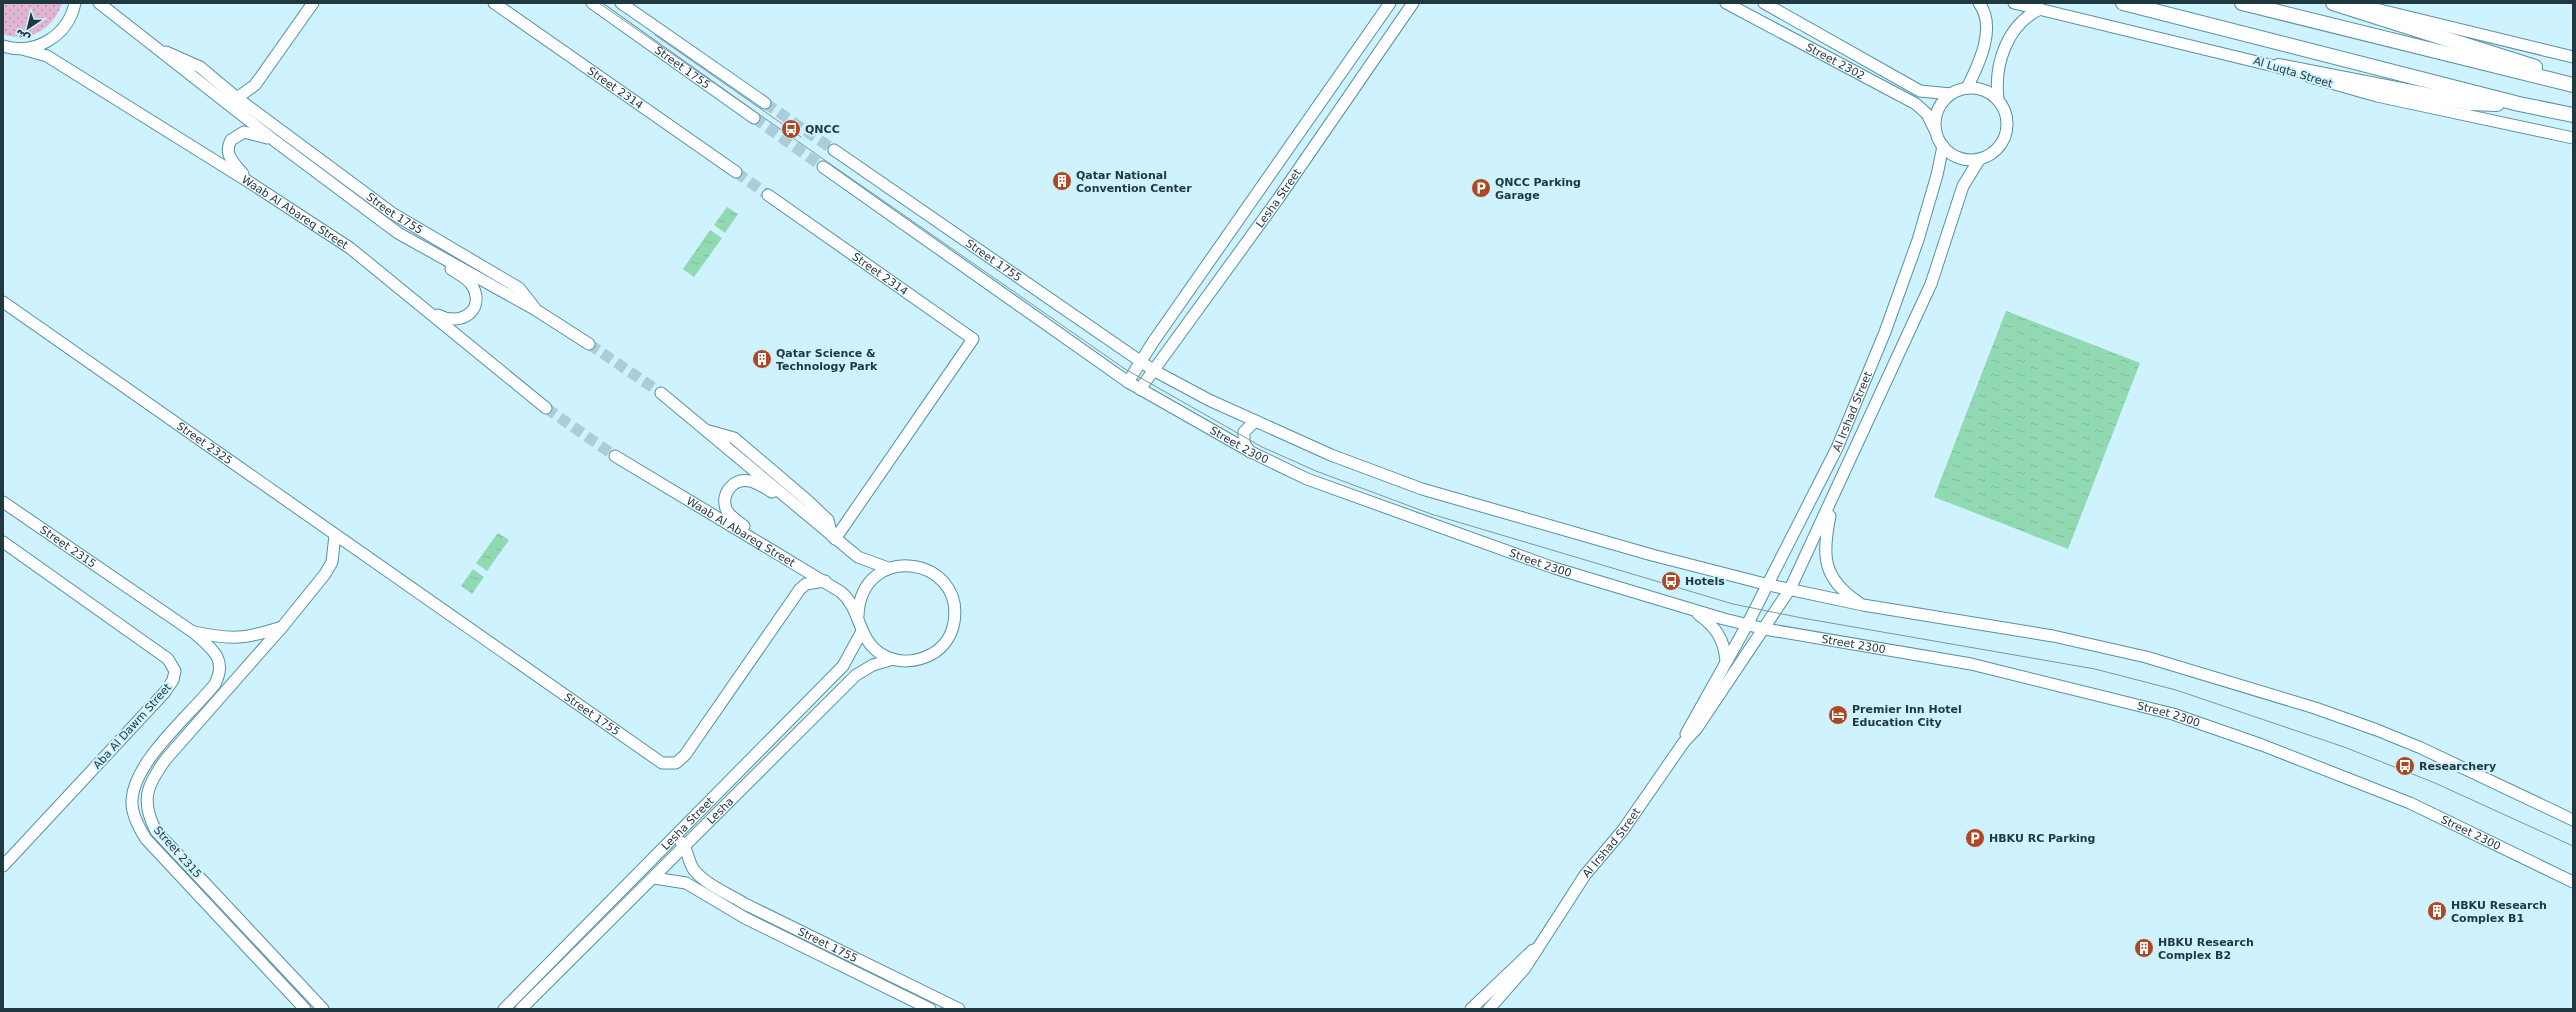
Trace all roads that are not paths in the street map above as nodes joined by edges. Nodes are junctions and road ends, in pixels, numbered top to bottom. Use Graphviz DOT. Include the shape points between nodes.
graph roads {
  1 [pos="75,3"];
  2 [pos="99,3"];
  3 [pos="313,3"];
  4 [pos="494,3"];
  5 [pos="592,3"];
  6 [pos="621,3"];
  7 [pos="1390,3"];
  8 [pos="1413,3"];
  9 [pos="1726,3"];
  10 [pos="1764,3"];
  11 [pos="1979,3"];
  12 [pos="2014,3"];
  13 [pos="2123,3"];
  14 [pos="2242,3"];
  15 [pos="2334,3"];
  16 [pos="2351,3"];
  17 [pos="2040,9"];
  18 [pos="5,48"];
  19 [pos="156,48"];
  20 [pos="22,49"];
  21 [pos="2573,57"];
  22 [pos="2279,66"];
  23 [pos="2573,80"];
  24 [pos="255,85"];
  25 [pos="2573,85"];
  26 [pos="1967,88"];
  27 [pos="1950,94"];
  28 [pos="237,98"];
  29 [pos="1998,99"];
  30 [pos="765,102"];
  31 [pos="2518,104"];
  32 [pos="256,110"];
  33 [pos="2573,115"];
  34 [pos="754,118"];
  35 [pos="1935,130"];
  36 [pos="2573,138"];
  37 [pos="275,141"];
  38 [pos="1943,146"];
  39 [pos="834,150"];
  40 [pos="318,158"];
  41 [pos="1979,160"];
  42 [pos="823,167"];
  43 [pos="736,172"];
  44 [pos="249,182"];
  45 [pos="331,183"];
  46 [pos="768,195"];
  47 [pos="414,243"];
  48 [pos="3,302"];
  49 [pos="420,305"];
  50 [pos="536,310"];
  51 [pos="589,344"];
  52 [pos="1140,361"];
  53 [pos="1153,370"];
  54 [pos="1128,382"];
  55 [pos="1140,389"];
  56 [pos="661,393"];
  57 [pos="546,408"];
  58 [pos="1257,422"];
  59 [pos="708,431"];
  60 [pos="1251,452"];
  61 [pos="615,456"];
  62 [pos="1834,498"];
  63 [pos="3,502"];
  64 [pos="797,506"];
  65 [pos="852,515"];
  66 [pos="828,520"];
  67 [pos="335,535"];
  68 [pos="833,538"];
  69 [pos="3,542"];
  70 [pos="769,548"];
  71 [pos="796,567"];
  72 [pos="888,568"];
  73 [pos="825,581"];
  74 [pos="1768,585"];
  75 [pos="800,589"];
  76 [pos="1790,589"];
  77 [pos="1863,606"];
  78 [pos="1692,610"];
  79 [pos="858,616"];
  80 [pos="1747,625"];
  81 [pos="283,626"];
  82 [pos="1765,629"];
  83 [pos="862,631"];
  84 [pos="193,632"];
  85 [pos="893,659"];
  86 [pos="1726,661"];
  87 [pos="1684,742"];
  88 [pos="2573,820"];
  89 [pos="675,836"];
  90 [pos="685,846"];
  91 [pos="3,866"];
  92 [pos="654,878"];
  93 [pos="2573,882"];
  94 [pos="1540,943"];
  95 [pos="305,1009"];
  96 [pos="323,1009"];
  97 [pos="504,1009"];
  98 [pos="521,1009"];
  99 [pos="930,1009"];
  100 [pos="959,1009"];
  101 [pos="1471,1009"];
  102 [pos="1489,1009"];
  1 -- 20 [label="street" via="72,15 60,32 42,44"];
  2 -- 19 [label="street"];
  3 -- 24 [label="street"];
  4 -- 43 [label="street, Street 2314"];
  5 -- 34 [label="street, Street 1755"];
  6 -- 30 [label="street, Street 1755"];
  7 -- 52 [label="street, Lesha Street"];
  8 -- 53 [label="street, Lesha Street" via="1274,204"];
  9 -- 35 [label="street, Street 2302" via="1916,104 1927,114"];
  10 -- 27 [label="street, Street 2302" via="1916,89 1932,94"];
  11 -- 26 [label="street" via="1986,16 1987,30 1979,60"];
  12 -- 17 [label="street, Al Luqta Street"];
  13 -- 31 [label="main road, Al Luqta Street"];
  14 -- 25 [label="main road"];
  15 -- 23 [label="main road"];
  16 -- 21 [label="street"];
  17 -- 22 [label="street, Al Luqta Street"];
  17 -- 29 [label="street" via="2022,20 2009,36 1998,73"];
  18 -- 20 [label="street"];
  19 -- 28 [label="street, Street 1755" via="196,65"];
  19 -- 37 [label="street"];
  20 -- 44 [label="street, Waab Al Abareq Street" via="47,56"];
  22 -- 31 [label="main road" via="2468,103"];
  22 -- 36 [label="street, Al Luqta Street" via="2328,84"];
  24 -- 28 [label="street"];
  24 -- 32 [label="street" via="253,98"];
  26 -- 27 [label="street"];
  26 -- 29 [label="street" via="1984,90"];
  27 -- 35 [label="street" via="1938,110"];
  28 -- 32 [label="street, Street 1755"];
  29 -- 41 [label="street" via="2006,114 2008,130 1998,149"];
  31 -- 33 [label="main road, Al Luqta Street"];
  32 -- 40 [label="street, Street 1755"];
  35 -- 38 [label="street"];
  37 -- 44 [label="street" via="244,132 231,140 228,148 229,157"];
  37 -- 45 [label="street"];
  38 -- 41 [label="street" via="1959,158"];
  38 -- 74 [label="street, Al Irshad Street" via="1938,175 1918,240 1882,339 1837,448"];
  39 -- 52 [label="street, Street 1755"];
  40 -- 45 [label="street"];
  40 -- 50 [label="street, Street 1755" via="392,213 519,288"];
  41 -- 62 [label="street, Al Irshad Street" via="1963,186 1931,284"];
  42 -- 54 [label="street, Street 1755"];
  44 -- 49 [label="street, Waab Al Abareq Street" via="350,248"];
  45 -- 47 [label="street"];
  46 -- 65 [label="street, Street 2314" via="973,339"];
  47 -- 49 [label="street" via="470,282 475,296 471,310 455,320 446,319"];
  47 -- 50 [label="street"];
  48 -- 67 [label="street, Street 2325"];
  49 -- 57 [label="street, Waab Al Abareq Street"];
  50 -- 51 [label="street"];
  52 -- 53 [label="street, Street 1755"];
  52 -- 54 [label="street, Lesha Street"];
  53 -- 55 [label="street, Lesha Street"];
  53 -- 58 [label="street"];
  54 -- 55 [label="street, Street 1755"];
  55 -- 60 [label="street, Street 2300"];
  56 -- 59 [label="street"];
  58 -- 60 [label="street" via="1247,427 1243,438 1246,448"];
  58 -- 74 [label="street" via="1331,455 1422,489 1652,555"];
  59 -- 64 [label="street"];
  59 -- 66 [label="street" via="734,438"];
  60 -- 78 [label="street, Street 2300" via="1307,479 1385,509 1554,568"];
  61 -- 70 [label="street, Waab Al Abareq Street"];
  62 -- 76 [label="street, Al Irshad Street"];
  62 -- 77 [label="street, Al Irshad Street" via="1824,545 1828,569 1841,589"];
  63 -- 84 [label="street, Street 2315"];
  64 -- 68 [label="street"];
  64 -- 70 [label="street" via="749,481 737,482 729,489 725,499 728,512"];
  65 -- 66 [label="street" via="839,521"];
  65 -- 68 [label="street"];
  66 -- 68 [label="street"];
  67 -- 75 [label="street, Street 1755" via="657,760 667,764 676,763 685,755"];
  67 -- 81 [label="street, Street 2315" via="330,566"];
  68 -- 72 [label="street" via="858,557"];
  69 -- 91 [label="street, Aba Al Dawm Street" via="168,659 175,671 173,680 165,692"];
  70 -- 71 [label="street, Waab Al Abareq Street"];
  71 -- 73 [label="street, Waab Al Abareq Street"];
  71 -- 75 [label="street" via="802,576"];
  72 -- 79 [label="street" via="875,576 865,588 858,606"];
  72 -- 85 [label="street" via="909,565 920,567 939,577 948,589 954,611 953,627 949,637 935,653 915,661"];
  73 -- 75 [label="street" via="806,584"];
  73 -- 79 [label="street, Waab Al Abareq Street" via="848,598"];
  74 -- 76 [label="street"];
  74 -- 80 [label="street, Al Irshad Street"];
  76 -- 77 [label="street"];
  76 -- 82 [label="street, Al Irshad Street"];
  77 -- 88 [label="street" via="2053,636 2146,657 2315,708 2377,730 2421,748"];
  78 -- 80 [label="street, Street 2300"];
  78 -- 86 [label="street" via="1718,632 1725,647"];
  79 -- 83 [label="street"];
  80 -- 82 [label="street, Street 2300"];
  80 -- 86 [label="street, Al Irshad Street"];
  81 -- 84 [label="street, Street 2315" via="252,636 230,639"];
  81 -- 96 [label="street, Street 2315" via="162,764 147,791 147,810 156,830"];
  82 -- 87 [label="street, Al Irshad Street" via="1697,728"];
  82 -- 93 [label="street, Street 2300" via="1971,664 2152,708 2262,745 2410,803"];
  83 -- 85 [label="street" via="874,649"];
  83 -- 89 [label="street, Lesha Street" via="843,666"];
  84 -- 95 [label="street, Street 2315" via="218,657 221,672 215,684 139,774 132,801 136,821 146,839"];
  85 -- 90 [label="street, Lesha" via="856,674"];
  86 -- 87 [label="street, Al Irshad Street" via="1688,729"];
  87 -- 94 [label="street, Al Irshad Street" via="1623,830 1584,875"];
  89 -- 90 [label="street, Street 1755"];
  89 -- 97 [label="street, Lesha Street"];
  90 -- 92 [label="street, Lesha"];
  90 -- 100 [label="street, Street 1755" via="695,872 713,885 745,904"];
  92 -- 98 [label="street, Lesha"];
  92 -- 99 [label="street, Street 1755" via="686,883 745,918"];
  94 -- 101 [label="street, Al Irshad Street"];
  94 -- 102 [label="street, Al Irshad Street" via="1525,968"];
}
